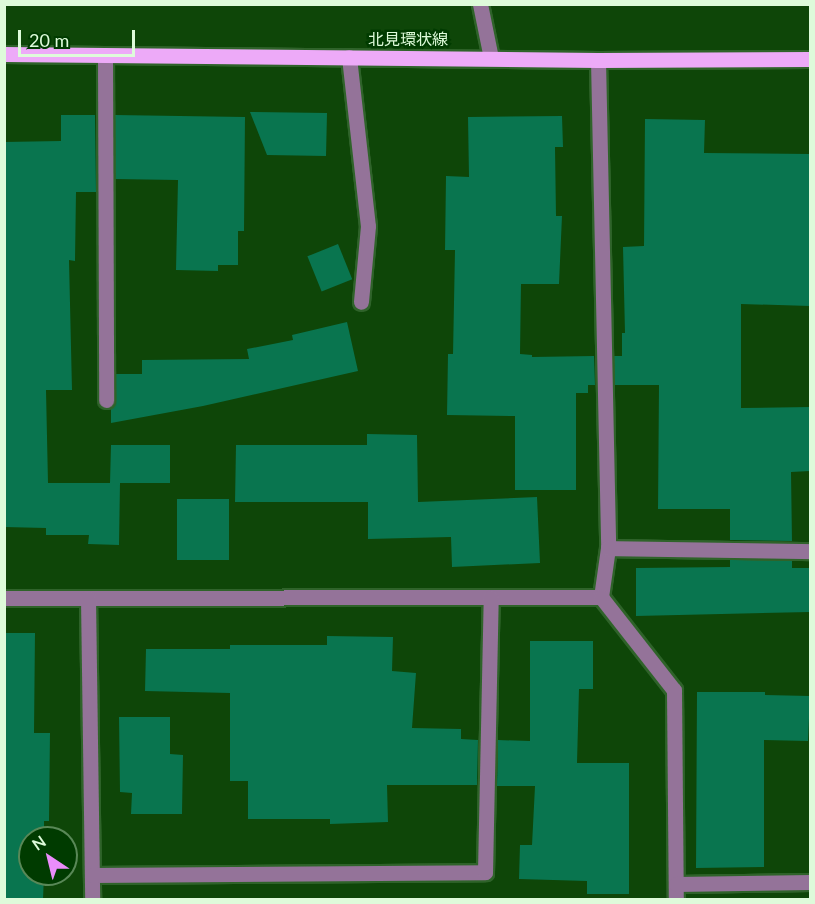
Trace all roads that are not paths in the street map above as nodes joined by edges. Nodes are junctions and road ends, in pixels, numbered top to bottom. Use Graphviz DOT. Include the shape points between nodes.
graph roads {
  1 [pos="480,4"];
  2 [pos="4,54"];
  3 [pos="105,55"];
  4 [pos="349,57"];
  5 [pos="491,58"];
  6 [pos="810,59"];
  7 [pos="598,60"];
  8 [pos="361,302"];
  9 [pos="106,400"];
  10 [pos="608,548"];
  11 [pos="810,551"];
  12 [pos="490,597"];
  13 [pos="601,597"];
  14 [pos="4,598"];
  15 [pos="88,598"];
  16 [pos="92,875"];
  17 [pos="810,882"];
  18 [pos="676,892"];
  19 [pos="92,900"];
  1 -- 5 [label="street"];
  2 -- 3 [label="main road, 北見環状線"];
  3 -- 4 [label="main road, 北見環状線"];
  3 -- 9 [label="street"];
  4 -- 5 [label="main road, 北見環状線"];
  4 -- 8 [label="street" via="368,226"];
  5 -- 7 [label="main road, 北見環状線"];
  6 -- 7 [label="main road, 北見環状線"];
  7 -- 10 [label="street"];
  10 -- 11 [label="street"];
  10 -- 13 [label="street"];
  12 -- 13 [label="street"];
  12 -- 15 [label="street"];
  12 -- 16 [label="street" via="485,872"];
  13 -- 18 [label="street" via="674,690"];
  14 -- 15 [label="street"];
  15 -- 16 [label="street"];
  16 -- 19 [label="street"];
  17 -- 18 [label="street"];
}
